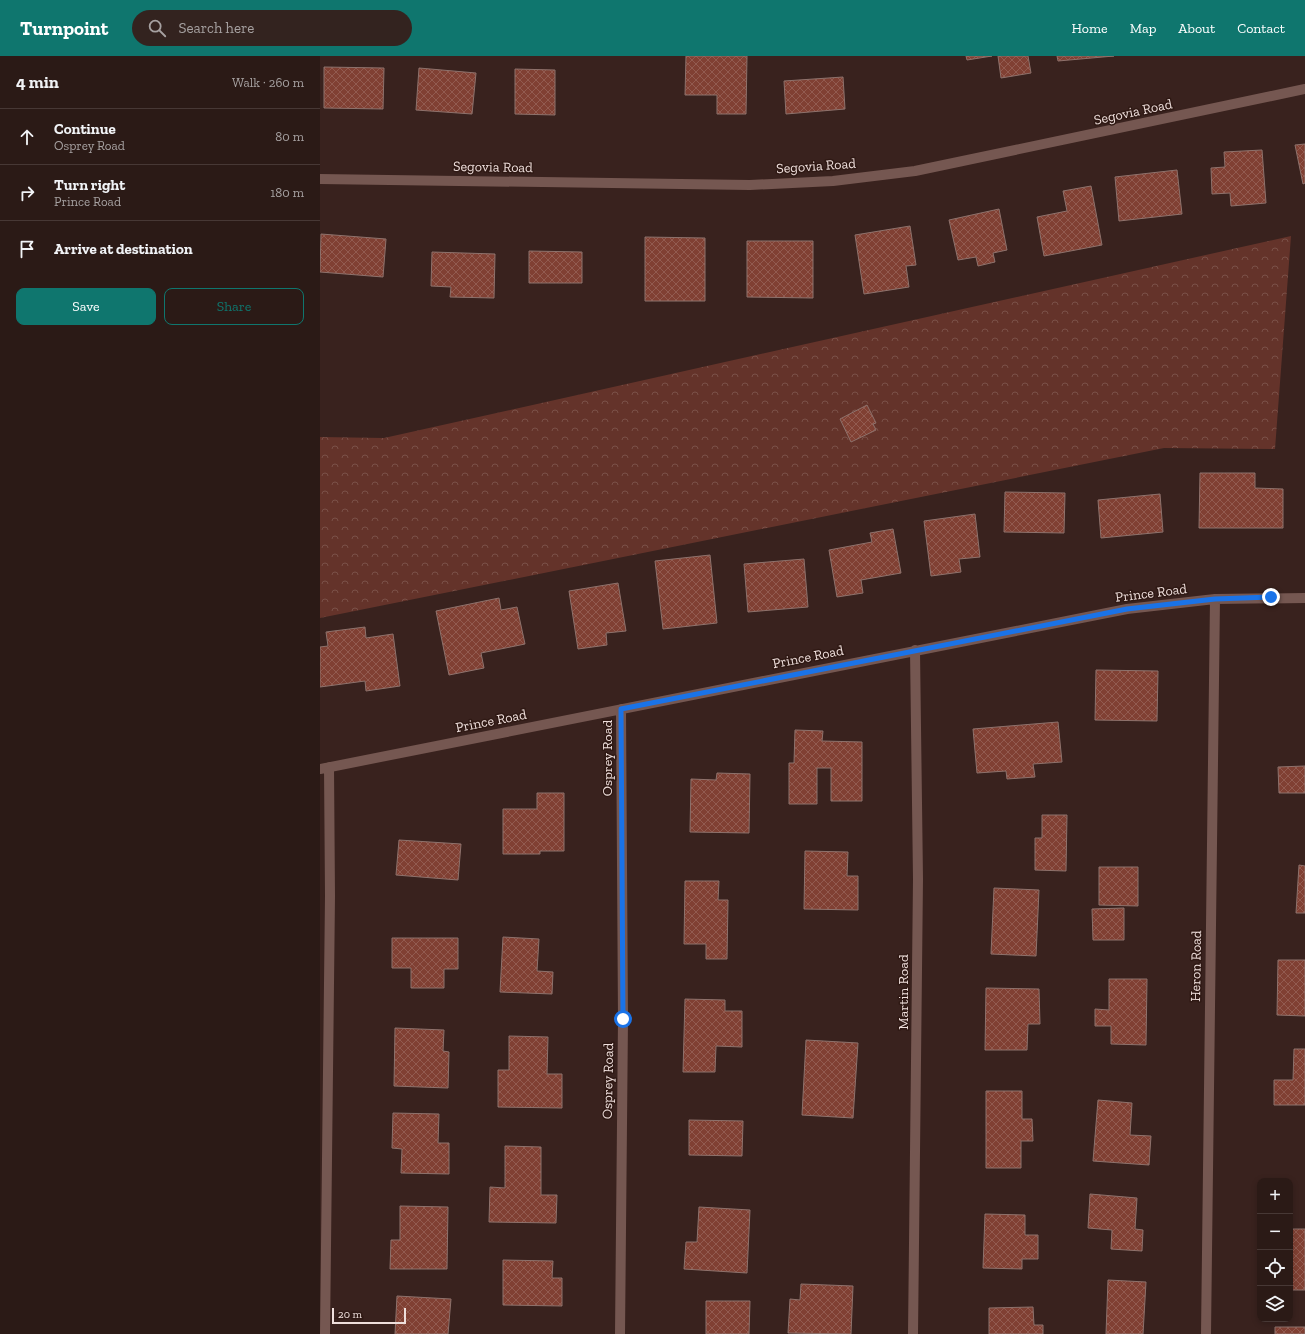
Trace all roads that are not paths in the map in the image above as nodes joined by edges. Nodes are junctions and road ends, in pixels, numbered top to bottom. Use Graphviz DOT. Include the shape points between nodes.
graph roads {
  1 [pos="1305,89"];
  2 [pos="320,179"];
  3 [pos="1305,598"];
  4 [pos="1215,599"];
  5 [pos="915,650"];
  6 [pos="621,709"];
  7 [pos="325,768"];
  8 [pos="325,1334"];
  9 [pos="620,1334"];
  10 [pos="913,1334"];
  11 [pos="1206,1334"];
  1 -- 2 [label="street, Segovia Road" via="915,171 833,181 750,185"];
  3 -- 4 [label="street, Prince Road"];
  4 -- 5 [label="street, Prince Road" via="1127,609"];
  4 -- 11 [label="street, Heron Road"];
  5 -- 6 [label="street, Prince Road"];
  5 -- 10 [label="street, Martin Road" via="918,879"];
  6 -- 7 [label="street, Prince Road"];
  6 -- 9 [label="street, Osprey Road" via="623,1027"];
  7 -- 8 [label="street" via="330,912"];
}
